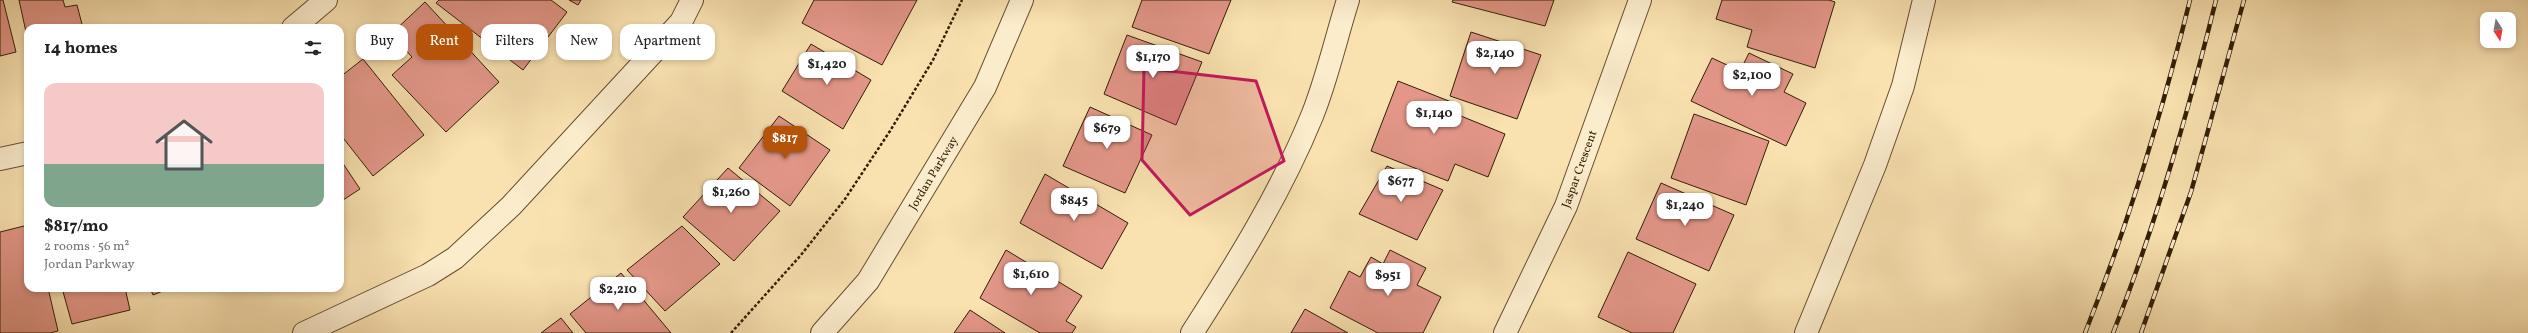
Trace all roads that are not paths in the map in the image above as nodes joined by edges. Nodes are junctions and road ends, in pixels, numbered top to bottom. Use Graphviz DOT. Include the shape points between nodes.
graph roads {
  1 [pos="326,0"];
  2 [pos="692,0"];
  3 [pos="1022,0"];
  4 [pos="1348,0"];
  5 [pos="1640,0"];
  6 [pos="1924,0"];
  7 [pos="298,24"];
  8 [pos="24,154"];
  9 [pos="0,159"];
  10 [pos="304,333"];
  11 [pos="822,333"];
  12 [pos="1192,333"];
  13 [pos="1505,333"];
  14 [pos="1806,333"];
  1 -- 7 [label="street"];
  2 -- 10 [label="street" via="681,22 511,206 455,258 428,275"];
  3 -- 11 [label="street, Jordan Parkway" via="985,87 868,281"];
  4 -- 12 [label="street" via="1313,115 1284,177 1233,269"];
  5 -- 13 [label="street, Jaspar Crescent" via="1566,206"];
  6 -- 14 [label="street" via="1903,86 1877,158"];
  8 -- 9 [label="street"];
}
